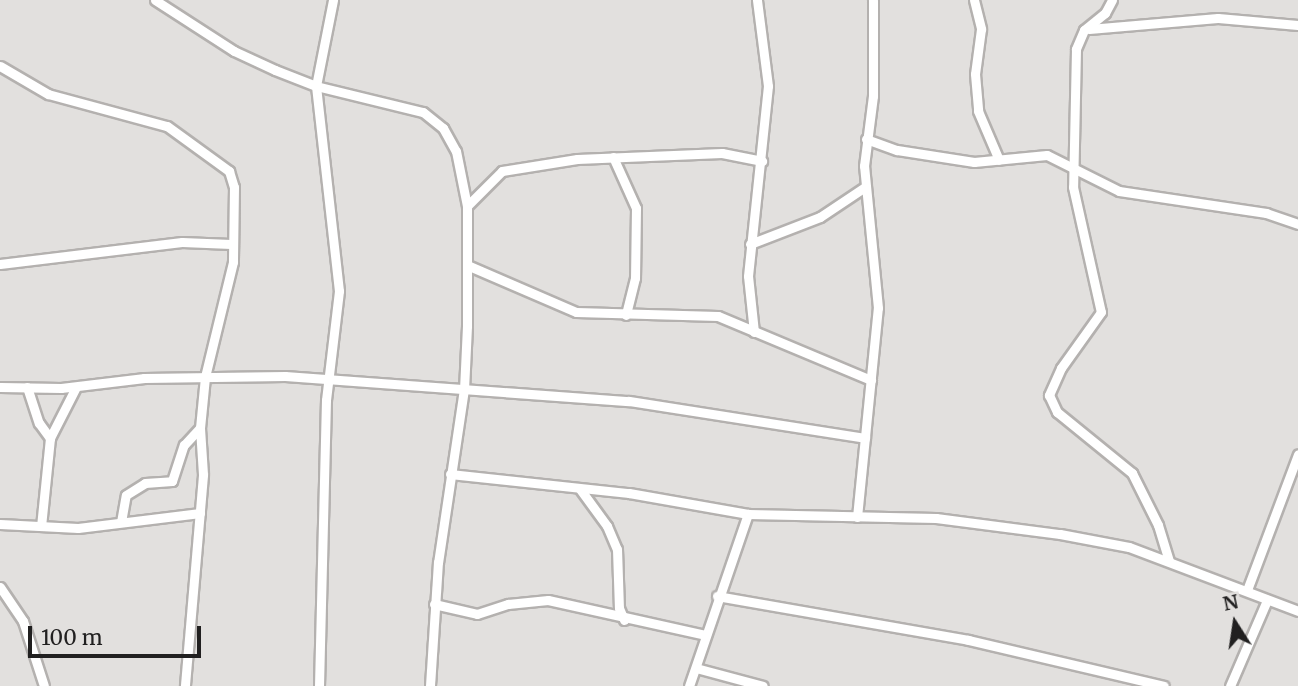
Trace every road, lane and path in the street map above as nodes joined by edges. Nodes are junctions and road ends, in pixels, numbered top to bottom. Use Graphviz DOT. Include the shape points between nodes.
graph roads {
  1 [pos="155,0"];
  2 [pos="333,0"];
  3 [pos="757,0"];
  4 [pos="873,0"];
  5 [pos="974,0"];
  6 [pos="1112,0"];
  7 [pos="1298,25"];
  8 [pos="1084,30"];
  9 [pos="0,66"];
  10 [pos="316,86"];
  11 [pos="866,139"];
  12 [pos="613,157"];
  13 [pos="999,160"];
  14 [pos="762,161"];
  15 [pos="1073,165"];
  16 [pos="865,187"];
  17 [pos="467,206"];
  18 [pos="1298,224"];
  19 [pos="231,244"];
  20 [pos="750,244"];
  21 [pos="0,264"];
  22 [pos="467,265"];
  23 [pos="626,315"];
  24 [pos="754,332"];
  25 [pos="205,377"];
  26 [pos="330,380"];
  27 [pos="871,380"];
  28 [pos="0,387"];
  29 [pos="27,387"];
  30 [pos="76,387"];
  31 [pos="464,389"];
  32 [pos="200,428"];
  33 [pos="50,438"];
  34 [pos="865,438"];
  35 [pos="1298,454"];
  36 [pos="450,474"];
  37 [pos="580,489"];
  38 [pos="200,513"];
  39 [pos="748,513"];
  40 [pos="857,517"];
  41 [pos="121,522"];
  42 [pos="0,524"];
  43 [pos="41,526"];
  44 [pos="1169,561"];
  45 [pos="0,587"];
  46 [pos="1247,590"];
  47 [pos="717,596"];
  48 [pos="1266,600"];
  49 [pos="434,604"];
  50 [pos="1298,611"];
  51 [pos="624,620"];
  52 [pos="706,635"];
  53 [pos="696,668"];
  54 [pos="44,686"];
  55 [pos="185,686"];
  56 [pos="319,686"];
  57 [pos="430,686"];
  58 [pos="689,686"];
  59 [pos="763,686"];
  60 [pos="1164,686"];
  61 [pos="1230,686"];
  1 -- 10 [label="street" via="234,51"];
  2 -- 10 [label="street"];
  3 -- 14 [label="street" via="768,86"];
  4 -- 11 [label="street" via="873,96"];
  5 -- 13 [label="street" via="981,29 975,74 978,111"];
  6 -- 8 [label="street" via="1105,13"];
  7 -- 8 [label="street" via="1218,18"];
  8 -- 15 [label="street" via="1076,49"];
  9 -- 19 [label="street" via="48,94 148,118 186,137 229,171 234,196"];
  10 -- 17 [label="street" via="399,104 423,113 443,128 456,151"];
  10 -- 26 [label="street" via="338,263"];
  11 -- 13 [label="street" via="953,160"];
  11 -- 16 [label="street"];
  12 -- 14 [label="street" via="722,153"];
  12 -- 17 [label="street" via="502,171"];
  12 -- 23 [label="street" via="636,208 635,278"];
  13 -- 15 [label="street" via="1048,155"];
  14 -- 20 [label="street"];
  15 -- 18 [label="street" via="1119,191 1266,213"];
  15 -- 44 [label="street" via="1076,213 1101,312 1061,368 1049,395 1057,412 1132,472"];
  16 -- 20 [label="street" via="820,217"];
  16 -- 27 [label="street" via="877,287"];
  17 -- 22 [label="street"];
  19 -- 21 [label="street" via="182,242"];
  19 -- 25 [label="street" via="231,280"];
  20 -- 24 [label="street"];
  22 -- 23 [label="street" via="576,312"];
  22 -- 31 [label="street"];
  23 -- 24 [label="street" via="718,316"];
  24 -- 27 [label="street"];
  25 -- 26 [label="street"];
  25 -- 30 [label="street" via="144,378"];
  25 -- 32 [label="street"];
  26 -- 31 [label="street"];
  26 -- 56 [label="street" via="318,599"];
  27 -- 34 [label="street"];
  28 -- 29 [label="street"];
  29 -- 30 [label="street"];
  29 -- 33 [label="street" via="38,423"];
  30 -- 33 [label="street"];
  31 -- 34 [label="street" via="629,401"];
  31 -- 36 [label="street"];
  32 -- 38 [label="street"];
  32 -- 41 [label="street" via="184,445 172,481 145,483 126,495"];
  33 -- 43 [label="street"];
  34 -- 40 [label="street"];
  35 -- 46 [label="street"];
  36 -- 37 [label="street"];
  36 -- 49 [label="street"];
  37 -- 39 [label="street"];
  37 -- 51 [label="street" via="607,526 617,549 619,608"];
  38 -- 41 [label="street"];
  38 -- 55 [label="street"];
  39 -- 40 [label="street"];
  39 -- 47 [label="street"];
  40 -- 44 [label="street" via="936,518 1060,534 1129,547"];
  41 -- 43 [label="street" via="78,528"];
  42 -- 43 [label="street"];
  44 -- 46 [label="street"];
  45 -- 54 [label="street" via="23,621"];
  46 -- 48 [label="street"];
  47 -- 52 [label="street"];
  47 -- 60 [label="street" via="968,640"];
  48 -- 50 [label="street"];
  48 -- 61 [label="street"];
  49 -- 51 [label="street" via="477,614 508,604 548,600"];
  49 -- 57 [label="street"];
  51 -- 52 [label="street"];
  52 -- 53 [label="street"];
  53 -- 58 [label="street"];
  53 -- 59 [label="street"];
}
